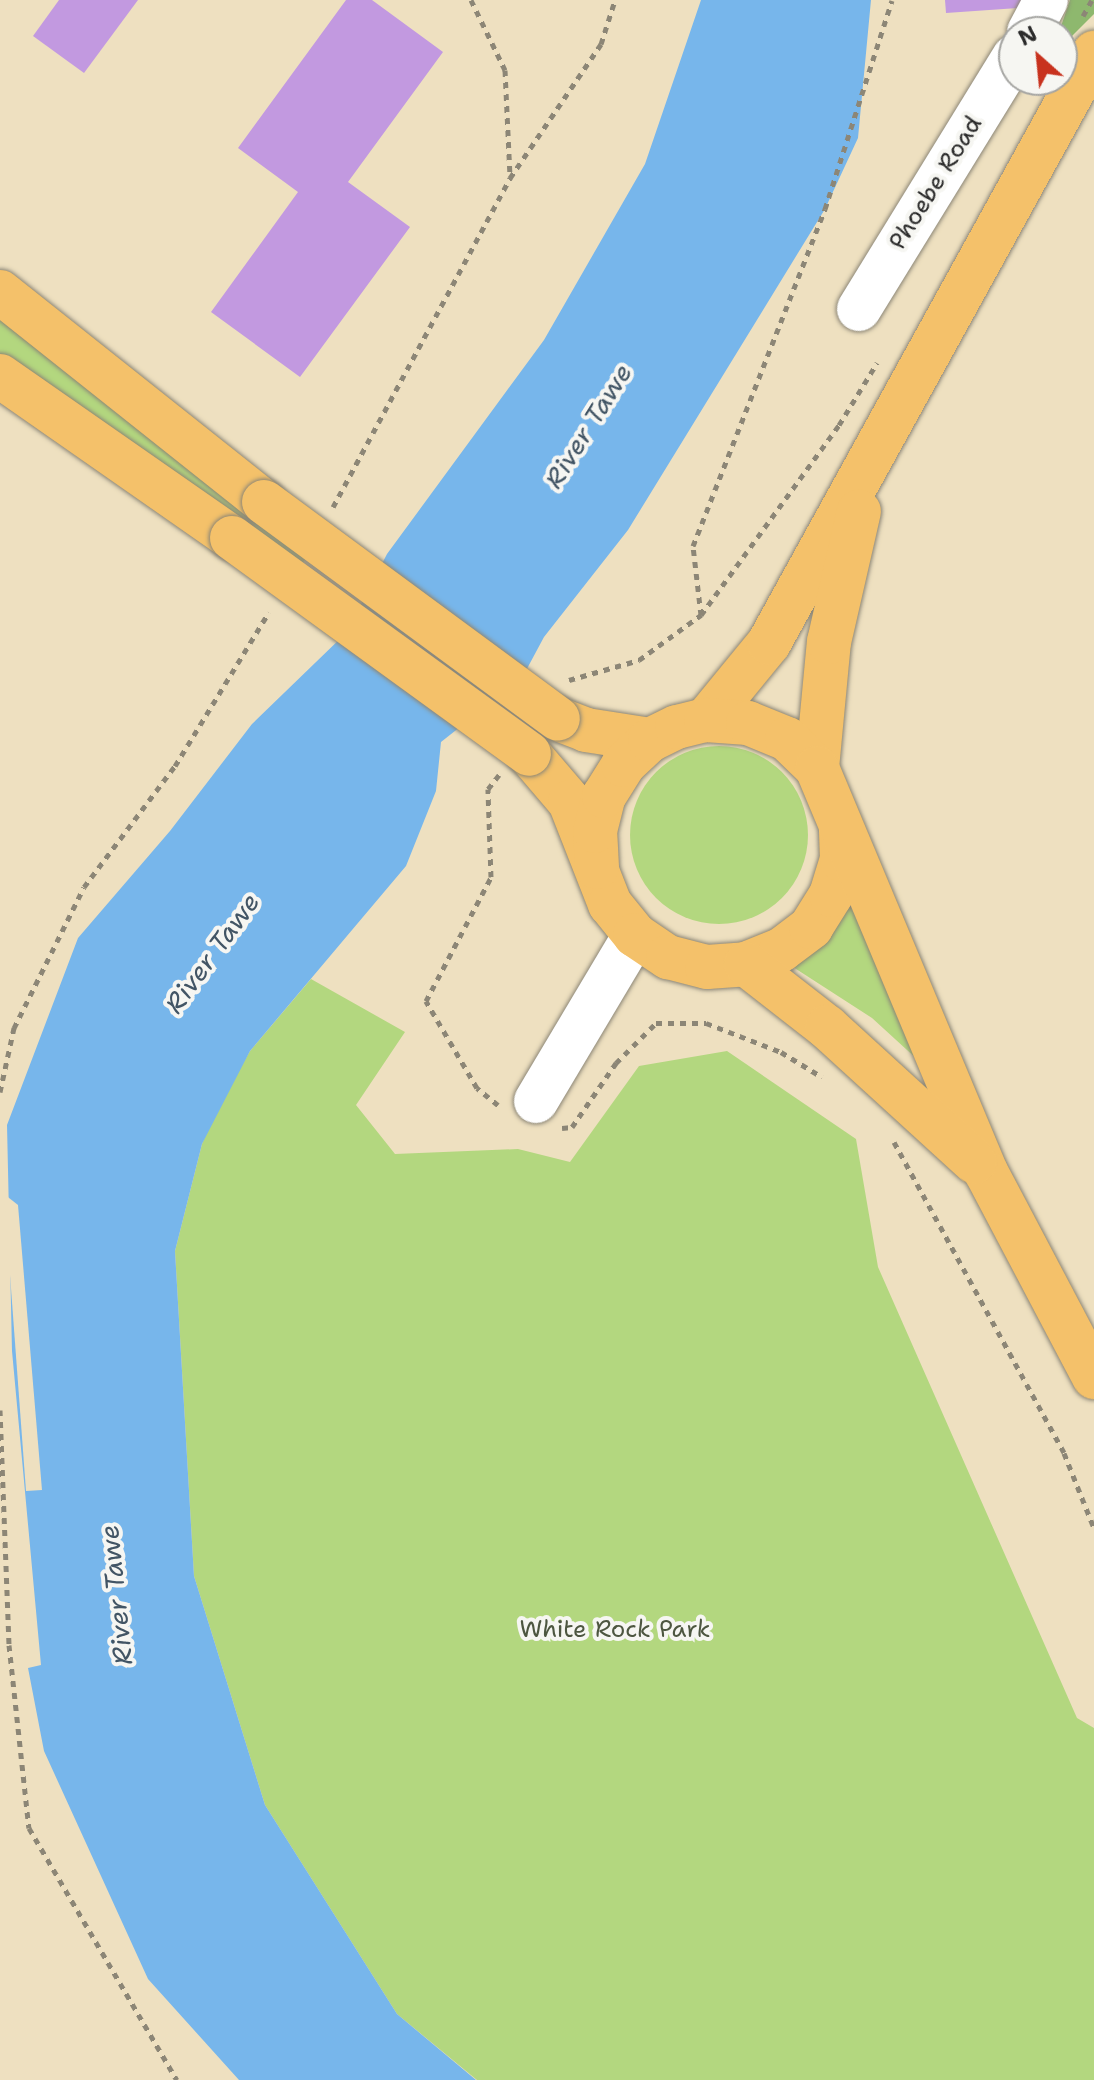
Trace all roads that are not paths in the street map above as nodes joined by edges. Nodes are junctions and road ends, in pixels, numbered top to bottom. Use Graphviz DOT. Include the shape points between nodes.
graph roads {
  1 [pos="1094,53"];
  2 [pos="998,83"];
  3 [pos="0,292"];
  4 [pos="859,309"];
  5 [pos="0,376"];
  6 [pos="870,465"];
  7 [pos="706,720"];
  8 [pos="650,740"];
  9 [pos="817,768"];
  10 [pos="841,822"];
  11 [pos="597,867"];
  12 [pos="635,935"];
  13 [pos="746,964"];
  14 [pos="530,1115"];
  15 [pos="986,1172"];
  16 [pos="1094,1377"];
  1 -- 6 [label="main road"];
  2 -- 4 [label="street, Phoebe Road"];
  3 -- 8 [label="main road, bridge" via="264,502 558,719 586,730"];
  5 -- 11 [label="main road, bridge" via="529,754 570,802"];
  6 -- 7 [label="main road" via="769,643"];
  6 -- 9 [label="main road" via="829,642"];
  7 -- 8 [label="main road"];
  7 -- 9 [label="main road" via="748,723 787,739"];
  8 -- 11 [label="main road" via="623,765 604,796 595,831"];
  9 -- 10 [label="main road"];
  10 -- 13 [label="main road" via="842,860 831,895 811,927 781,950"];
  10 -- 15 [label="main road"];
  11 -- 12 [label="main road" via="610,904"];
  12 -- 13 [label="main road" via="668,957 707,967"];
  12 -- 14 [label="street"];
  13 -- 15 [label="main road" via="827,1027"];
  15 -- 16 [label="main road"];
}
